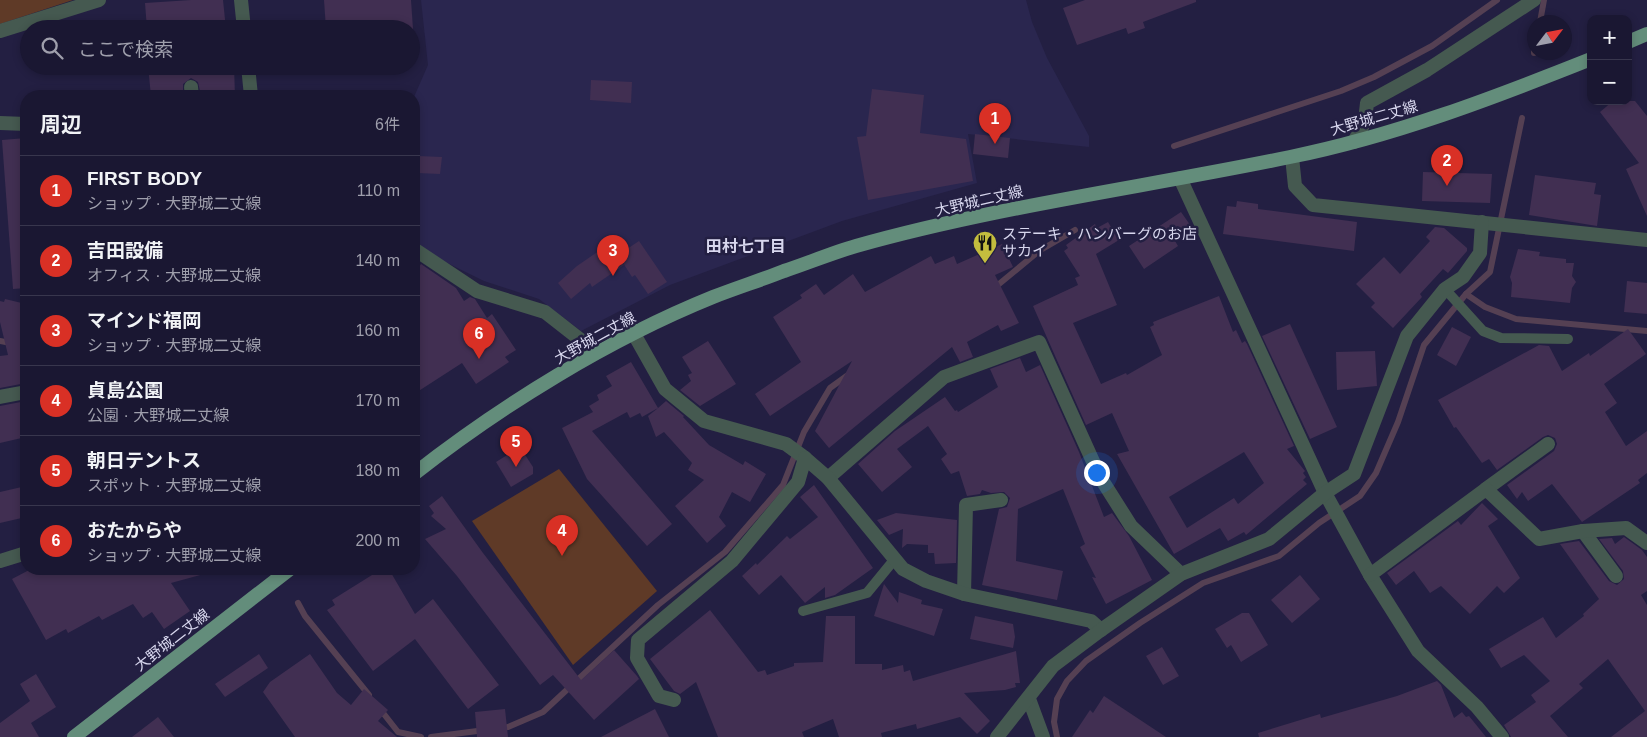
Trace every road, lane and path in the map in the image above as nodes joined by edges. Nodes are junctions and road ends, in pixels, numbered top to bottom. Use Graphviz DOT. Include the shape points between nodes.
graph roads {
  1 [pos="99,0"];
  2 [pos="241,0"];
  3 [pos="1533,1"];
  4 [pos="37,20"];
  5 [pos="243,20"];
  6 [pos="20,26"];
  7 [pos="0,32"];
  8 [pos="1647,34"];
  9 [pos="1632,40"];
  10 [pos="1587,60"];
  11 [pos="249,75"];
  12 [pos="250,90"];
  13 [pos="0,124"];
  14 [pos="20,124"];
  15 [pos="1354,142"];
  16 [pos="1292,157"];
  17 [pos="1180,178"];
  18 [pos="1482,222"];
  19 [pos="1647,240"];
  20 [pos="420,253"];
  21 [pos="1445,289"];
  22 [pos="634,334"];
  23 [pos="1568,339"];
  24 [pos="588,357"];
  25 [pos="20,393"];
  26 [pos="0,397"];
  27 [pos="1548,444"];
  28 [pos="805,458"];
  29 [pos="420,470"];
  30 [pos="828,478"];
  31 [pos="1486,489"];
  32 [pos="1327,497"];
  33 [pos="1001,500"];
  34 [pos="1583,531"];
  35 [pos="1647,543"];
  36 [pos="20,556"];
  37 [pos="894,560"];
  38 [pos="0,561"];
  39 [pos="1181,574"];
  40 [pos="282,575"];
  41 [pos="1370,575"];
  42 [pos="1616,576"];
  43 [pos="964,594"];
  44 [pos="803,611"];
  45 [pos="1101,630"];
  46 [pos="1028,699"];
  47 [pos="674,700"];
  48 [pos="82,734"];
  49 [pos="997,737"];
  50 [pos="1042,737"];
  51 [pos="1502,737"];
  1 -- 4 [label="street"];
  2 -- 5 [label="street"];
  3 -- 15 [label="street" via="1426,70 1367,103 1365,121"];
  6 -- 7 [label="street"];
  8 -- 9 [label="main road"];
  10 -- 15 [label="main road, 大野城二丈線" via="1512,91"];
  11 -- 12 [label="street"];
  13 -- 14 [label="street"];
  15 -- 16 [label="main road, 大野城二丈線"];
  16 -- 17 [label="main road, 大野城二丈線"];
  16 -- 18 [label="street" via="1295,186 1313,205"];
  17 -- 22 [label="main road, 大野城二丈線" via="1024,207 855,246 712,298"];
  17 -- 32 [label="street"];
  18 -- 19 [label="street"];
  18 -- 21 [label="street" via="1480,253 1463,277"];
  20 -- 24 [label="street" via="477,291 545,312 582,341"];
  21 -- 23 [label="lane" via="1483,331 1501,338"];
  21 -- 32 [label="street" via="1407,336 1354,474"];
  22 -- 24 [label="main road, 大野城二丈線"];
  22 -- 28 [label="street" via="665,389 704,421 786,444"];
  24 -- 29 [label="main road, 大野城二丈線"];
  25 -- 26 [label="street"];
  27 -- 31 [label="street"];
  28 -- 30 [label="street"];
  28 -- 47 [label="street" via="798,482 732,561 638,640 637,658 658,696"];
  30 -- 37 [label="street"];
  30 -- 39 [label="street" via="944,377 1039,342 1100,477 1131,526"];
  31 -- 34 [label="street" via="1539,538"];
  31 -- 41 [label="street"];
  32 -- 39 [label="street" via="1269,539"];
  32 -- 41 [label="street"];
  33 -- 43 [label="street" via="966,505"];
  34 -- 35 [label="street" via="1626,528"];
  34 -- 42 [label="street"];
  36 -- 38 [label="street"];
  37 -- 43 [label="street" via="903,569 926,581"];
  37 -- 44 [label="lane" via="867,593"];
  39 -- 45 [label="street"];
  40 -- 48 [label="main road, 大野城二丈線"];
  41 -- 51 [label="street" via="1418,651 1477,707"];
  43 -- 45 [label="street" via="1091,621"];
  45 -- 46 [label="street" via="1053,666"];
  46 -- 49 [label="street"];
  46 -- 50 [label="street"];
}
